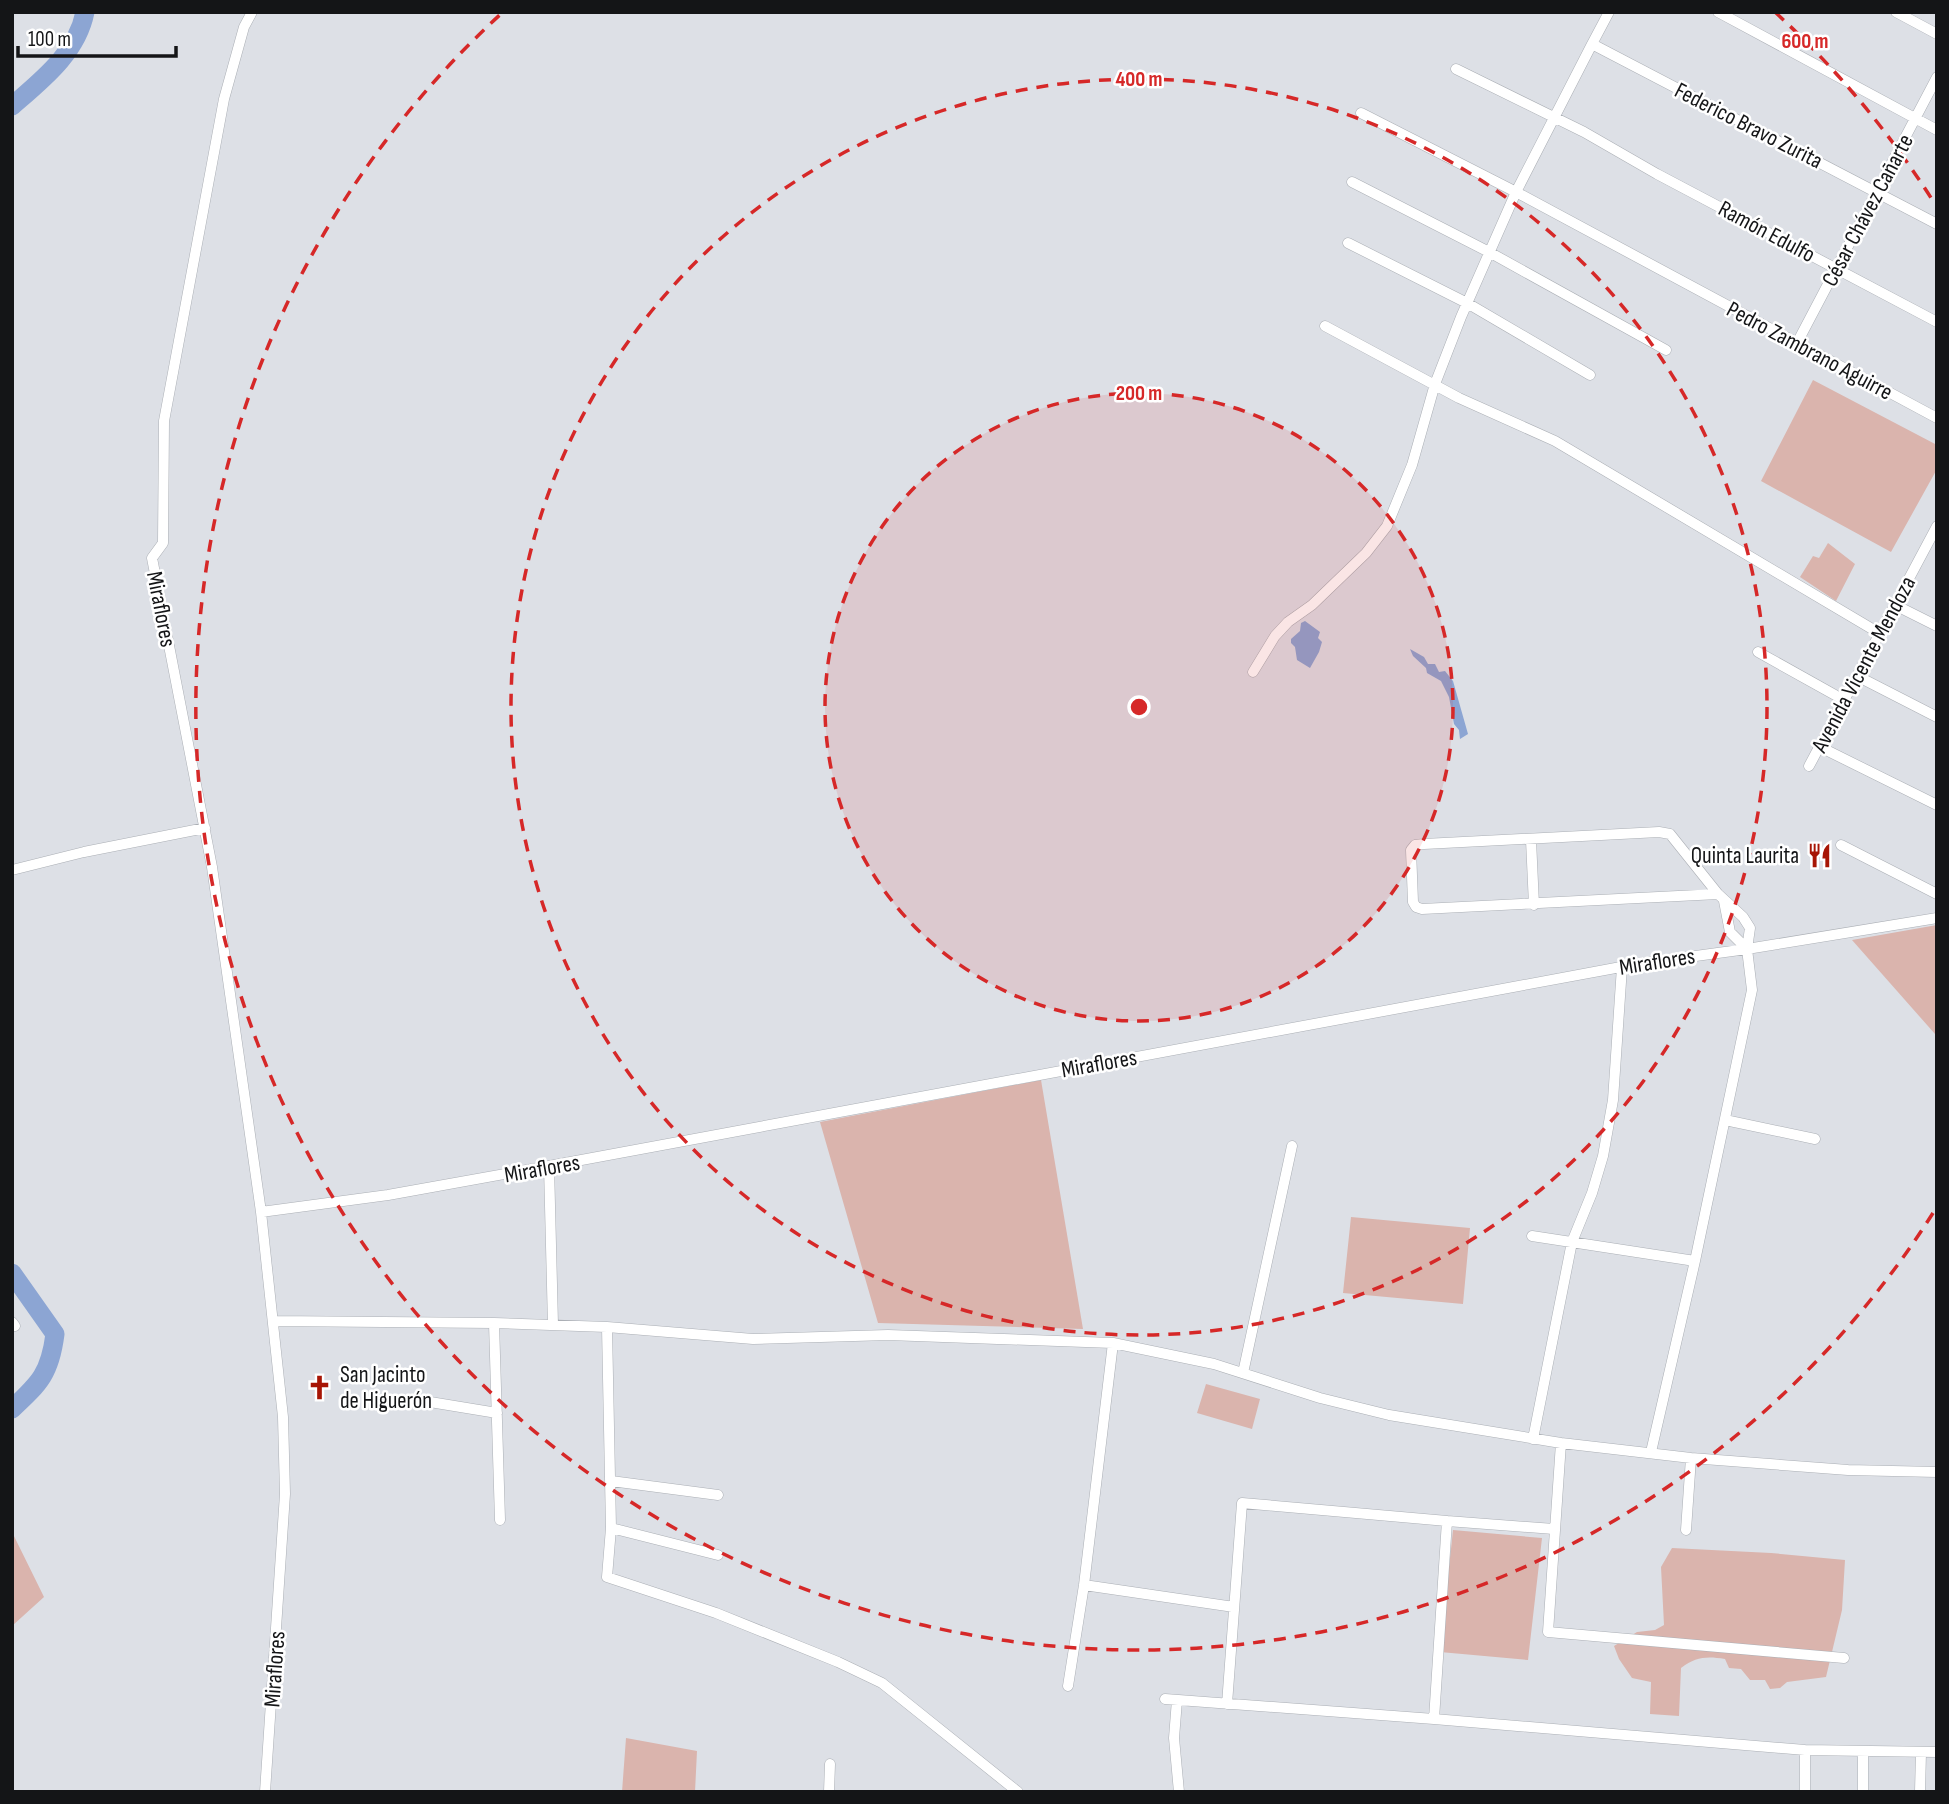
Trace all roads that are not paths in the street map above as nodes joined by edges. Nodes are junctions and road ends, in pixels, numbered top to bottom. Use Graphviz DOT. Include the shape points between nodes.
graph roads {
  1 [pos="252,12"];
  2 [pos="1609,12"];
  3 [pos="1718,12"];
  4 [pos="1896,12"];
  5 [pos="1937,34"];
  6 [pos="1592,44"];
  7 [pos="1456,69"];
  8 [pos="1937,77"];
  9 [pos="1361,113"];
  10 [pos="1553,118"];
  11 [pos="1914,119"];
  12 [pos="1937,130"];
  13 [pos="1352,182"];
  14 [pos="1877,191"];
  15 [pos="1516,192"];
  16 [pos="1937,224"];
  17 [pos="1348,243"];
  18 [pos="1489,252"];
  19 [pos="1837,267"];
  20 [pos="1467,303"];
  21 [pos="1937,322"];
  22 [pos="1325,326"];
  23 [pos="1797,343"];
  24 [pos="1667,350"];
  25 [pos="1590,375"];
  26 [pos="1436,384"];
  27 [pos="1937,418"];
  28 [pos="1937,526"];
  29 [pos="1895,606"];
  30 [pos="1937,626"];
  31 [pos="1879,634"];
  32 [pos="1758,652"];
  33 [pos="1253,672"];
  34 [pos="1857,676"];
  35 [pos="1844,700"];
  36 [pos="1937,717"];
  37 [pos="1819,747"];
  38 [pos="1809,766"];
  39 [pos="1937,806"];
  40 [pos="205,828"];
  41 [pos="1531,840"];
  42 [pos="1841,845"];
  43 [pos="12,870"];
  44 [pos="1937,894"];
  45 [pos="1721,898"];
  46 [pos="1534,905"];
  47 [pos="1937,918"];
  48 [pos="1747,948"];
  49 [pos="1622,967"];
  50 [pos="1725,1120"];
  51 [pos="1815,1139"];
  52 [pos="1292,1146"];
  53 [pos="549,1166"];
  54 [pos="261,1212"];
  55 [pos="1532,1236"];
  56 [pos="1572,1242"];
  57 [pos="1695,1261"];
  58 [pos="273,1321"];
  59 [pos="494,1323"];
  60 [pos="553,1325"];
  61 [pos="607,1327"];
  62 [pos="1113,1343"];
  63 [pos="1243,1373"];
  64 [pos="424,1401"];
  65 [pos="497,1413"];
  66 [pos="1534,1439"];
  67 [pos="1561,1443"];
  68 [pos="1651,1452"];
  69 [pos="1692,1458"];
  70 [pos="1937,1472"];
  71 [pos="611,1480"];
  72 [pos="718,1495"];
  73 [pos="500,1520"];
  74 [pos="1447,1521"];
  75 [pos="611,1528"];
  76 [pos="1554,1529"];
  77 [pos="1686,1531"];
  78 [pos="718,1555"];
  79 [pos="1084,1585"];
  80 [pos="1234,1607"];
  81 [pos="1844,1658"];
  82 [pos="1068,1686"];
  83 [pos="1165,1699"];
  84 [pos="1177,1700"];
  85 [pos="1227,1704"];
  86 [pos="1434,1718"];
  87 [pos="1805,1750"];
  88 [pos="1863,1751"];
  89 [pos="1921,1752"];
  90 [pos="1937,1752"];
  91 [pos="830,1764"];
  92 [pos="1177,1791"];
  93 [pos="265,1792"];
  94 [pos="829,1792"];
  95 [pos="1018,1792"];
  96 [pos="1805,1792"];
  97 [pos="1863,1792"];
  98 [pos="1920,1792"];
  1 -- 40 [label="street, Miraflores" via="224,99 164,421 163,543 152,558"];
  2 -- 6 [label="street"];
  3 -- 11 [label="street"];
  4 -- 5 [label="street"];
  6 -- 10 [label="street"];
  6 -- 14 [label="street, Federico Bravo Zurita"];
  7 -- 10 [label="street, Ramón Edulfo"];
  8 -- 11 [label="street, César Chávez Cañarte"];
  9 -- 15 [label="street, Pedro Zambrano Aguirre"];
  10 -- 15 [label="street"];
  10 -- 19 [label="street, Ramón Edulfo"];
  11 -- 12 [label="street"];
  11 -- 14 [label="street, César Chávez Cañarte"];
  13 -- 18 [label="street"];
  14 -- 16 [label="street, Federico Bravo Zurita"];
  14 -- 19 [label="street, César Chávez Cañarte"];
  15 -- 18 [label="street"];
  15 -- 23 [label="street, Pedro Zambrano Aguirre"];
  17 -- 20 [label="street"];
  18 -- 20 [label="street"];
  18 -- 24 [label="street"];
  19 -- 21 [label="street, Ramón Edulfo"];
  19 -- 23 [label="street, César Chávez Cañarte"];
  20 -- 25 [label="street"];
  20 -- 26 [label="street"];
  22 -- 26 [label="street"];
  23 -- 27 [label="street, Pedro Zambrano Aguirre"];
  26 -- 31 [label="street" via="1503,420 1555,441"];
  26 -- 33 [label="street" via="1412,465 1387,526 1357,562 1275,636"];
  28 -- 29 [label="street, Avenida Vicente Mendoza"];
  29 -- 30 [label="street"];
  29 -- 31 [label="street, Avenida Vicente Mendoza"];
  31 -- 34 [label="street, Avenida Vicente Mendoza"];
  32 -- 35 [label="street"];
  34 -- 35 [label="street, Avenida Vicente Mendoza"];
  34 -- 36 [label="street"];
  35 -- 37 [label="street, Avenida Vicente Mendoza"];
  37 -- 38 [label="street, Avenida Vicente Mendoza"];
  37 -- 39 [label="street"];
  40 -- 43 [label="street"];
  40 -- 54 [label="street, Miraflores"];
  41 -- 45 [label="street" via="1670,834"];
  41 -- 46 [label="street"];
  41 -- 46 [label="street" via="1415,845 1411,863 1416,907"];
  42 -- 44 [label="street"];
  45 -- 46 [label="street"];
  45 -- 48 [label="street" via="1730,932"];
  45 -- 48 [label="street" via="1750,928"];
  47 -- 48 [label="street, Miraflores"];
  48 -- 49 [label="street, Miraflores"];
  48 -- 50 [label="street" via="1752,990"];
  49 -- 53 [label="street, Miraflores"];
  49 -- 56 [label="street" via="1613,1100 1603,1156"];
  50 -- 51 [label="street"];
  50 -- 57 [label="street"];
  52 -- 63 [label="street"];
  53 -- 54 [label="street, Miraflores"];
  53 -- 60 [label="street"];
  54 -- 58 [label="street, Miraflores"];
  55 -- 56 [label="street"];
  56 -- 57 [label="street"];
  56 -- 66 [label="street"];
  57 -- 68 [label="street"];
  58 -- 59 [label="street"];
  58 -- 93 [label="street, Miraflores" via="286,1458"];
  59 -- 60 [label="street"];
  59 -- 65 [label="street"];
  60 -- 61 [label="street"];
  61 -- 62 [label="street" via="753,1339 888,1335"];
  61 -- 71 [label="street"];
  62 -- 63 [label="street"];
  62 -- 79 [label="street"];
  63 -- 66 [label="street" via="1388,1415"];
  64 -- 65 [label="street"];
  65 -- 73 [label="street"];
  66 -- 67 [label="street"];
  67 -- 68 [label="street"];
  67 -- 76 [label="street"];
  68 -- 69 [label="street"];
  69 -- 70 [label="street"];
  69 -- 77 [label="street"];
  71 -- 72 [label="street"];
  71 -- 75 [label="street"];
  74 -- 76 [label="street"];
  74 -- 80 [label="street" via="1242,1503"];
  74 -- 86 [label="street"];
  75 -- 78 [label="street"];
  75 -- 95 [label="street" via="607,1577 716,1614 882,1683"];
  76 -- 81 [label="street" via="1548,1632"];
  79 -- 80 [label="street"];
  79 -- 82 [label="street"];
  80 -- 85 [label="street"];
  83 -- 84 [label="street"];
  84 -- 85 [label="street"];
  84 -- 92 [label="street"];
  85 -- 86 [label="street"];
  86 -- 87 [label="street"];
  87 -- 88 [label="street"];
  87 -- 96 [label="street"];
  88 -- 89 [label="street"];
  88 -- 97 [label="street"];
  89 -- 90 [label="street"];
  89 -- 98 [label="street"];
  91 -- 94 [label="street"];
}
